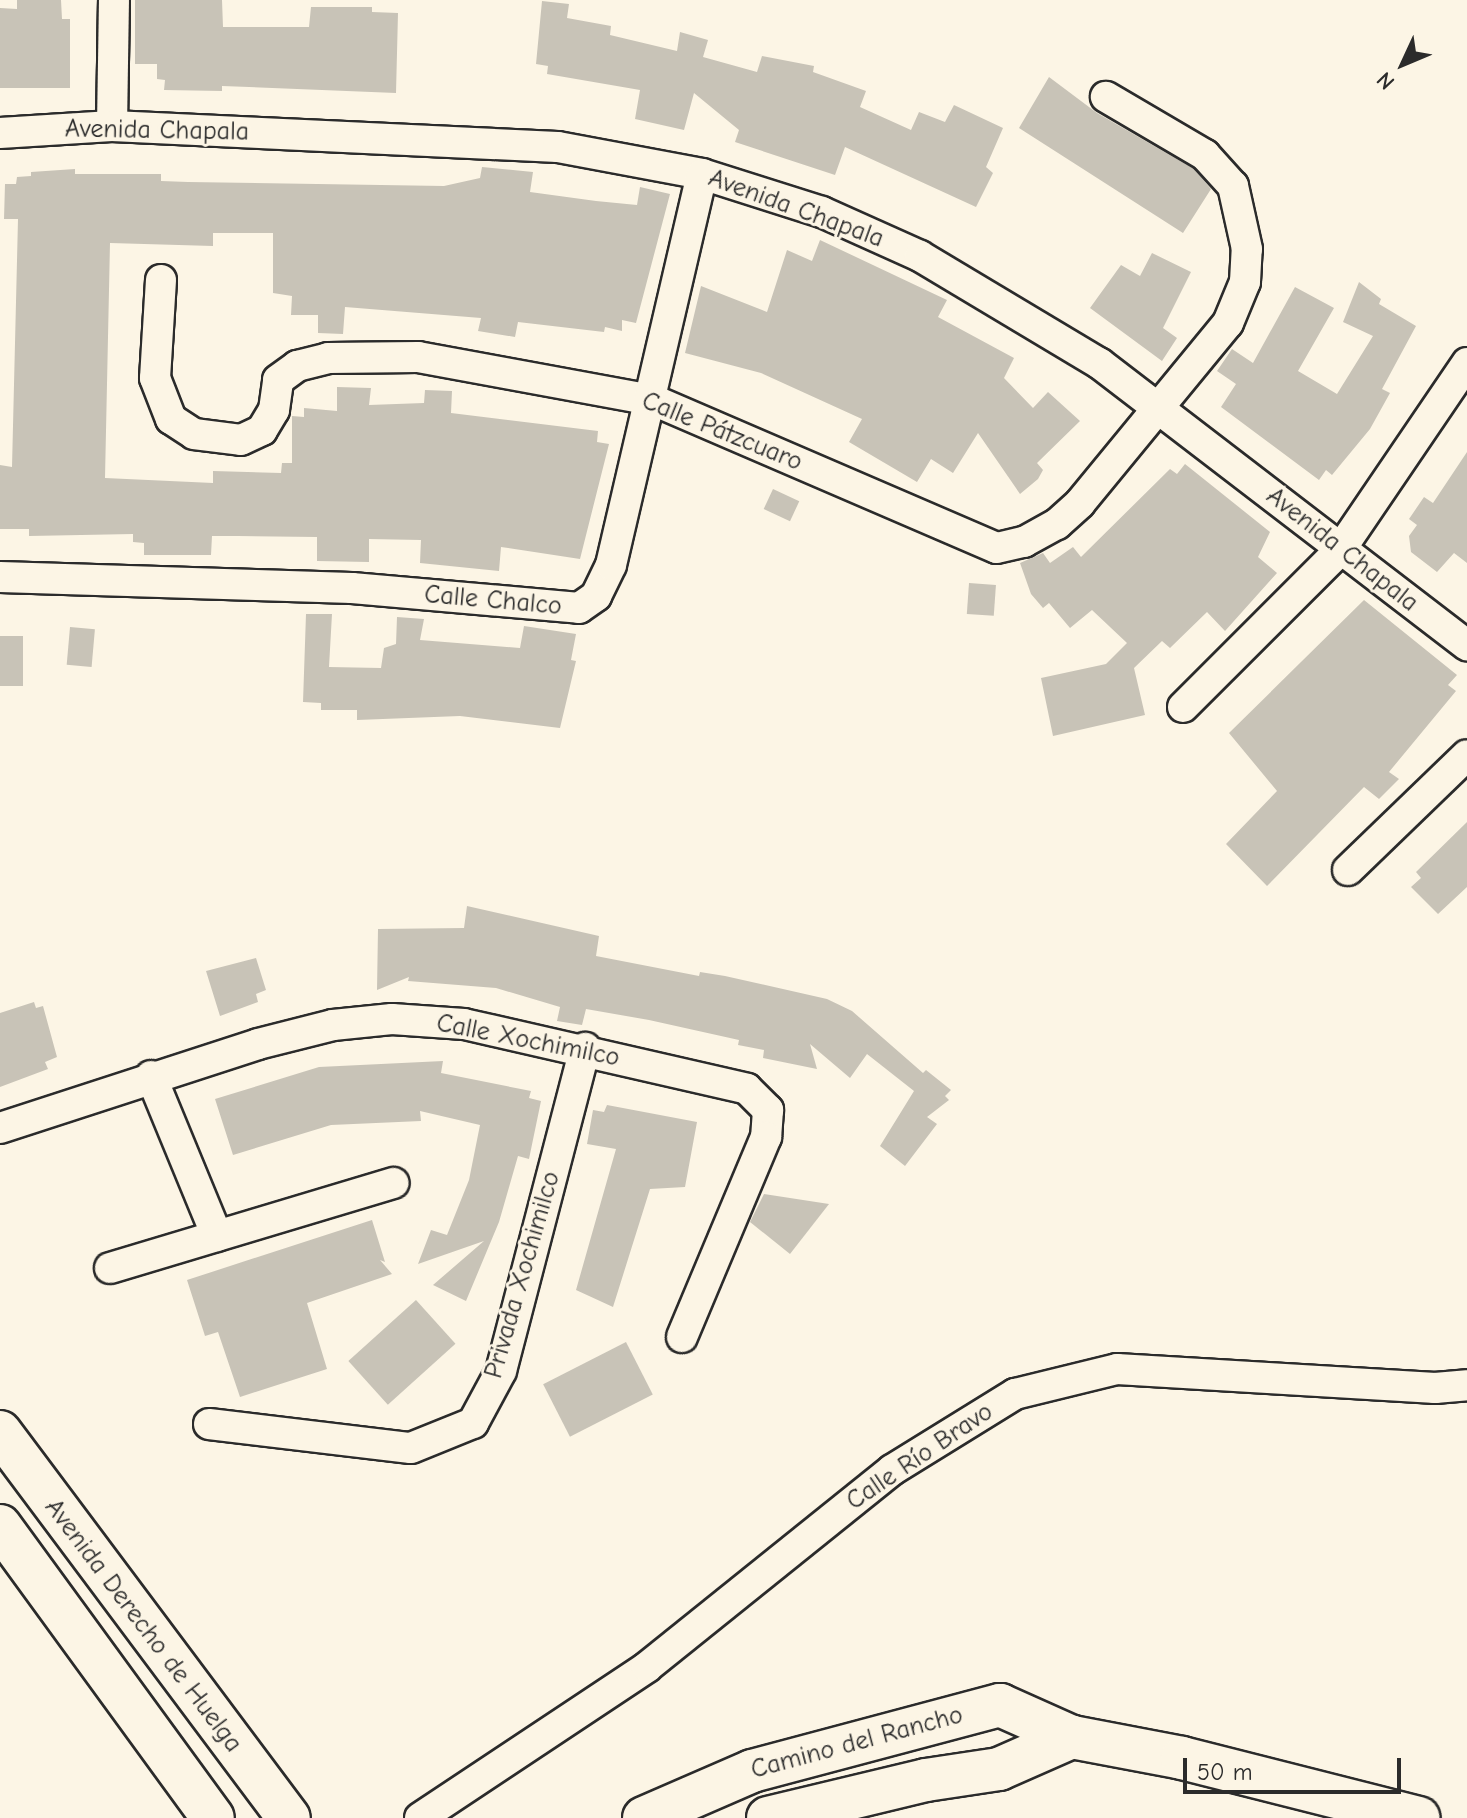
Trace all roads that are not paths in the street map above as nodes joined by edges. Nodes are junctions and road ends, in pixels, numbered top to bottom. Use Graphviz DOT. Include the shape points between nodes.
graph roads {
  1 [pos="114,0"];
  2 [pos="1106,97"];
  3 [pos="112,126"];
  4 [pos="0,133"];
  5 [pos="702,174"];
  6 [pos="161,280"];
  7 [pos="1467,363"];
  8 [pos="653,400"];
  9 [pos="1163,408"];
  10 [pos="1340,550"];
  11 [pos="0,577"];
  12 [pos="1467,645"];
  13 [pos="1183,707"];
  14 [pos="1467,755"];
  15 [pos="1348,870"];
  16 [pos="585,1048"];
  17 [pos="151,1076"];
  18 [pos="0,1128"];
  19 [pos="394,1183"];
  20 [pos="217,1236"];
  21 [pos="110,1268"];
  22 [pos="682,1337"];
  23 [pos="1467,1385"];
  24 [pos="209,1424"];
  25 [pos="0,1432"];
  26 [pos="0,1526"];
  27 [pos="1072,1737"];
  28 [pos="213,1818"];
  29 [pos="289,1818"];
  30 [pos="420,1818"];
  31 [pos="644,1818"];
  32 [pos="768,1818"];
  33 [pos="1419,1818"];
  1 -- 3 [label="street"];
  2 -- 9 [label="street, Calle Pátzcuaro" via="1205,155 1233,186 1247,249 1240,301"];
  3 -- 4 [label="street, Avenida Chapala"];
  3 -- 5 [label="street, Avenida Chapala" via="558,147"];
  5 -- 8 [label="street, Calle Chalco"];
  5 -- 9 [label="street, Avenida Chapala" via="822,212 920,256 1017,310"];
  6 -- 8 [label="street, Calle Pátzcuaro" via="155,378 171,419 194,434 241,440 262,430 274,410 278,380 297,366 328,358 418,357"];
  7 -- 10 [label="street"];
  8 -- 9 [label="street, Calle Pátzcuaro" via="997,548 1024,542 1057,524"];
  8 -- 11 [label="street, Calle Chalco" via="611,565 596,596 579,608 352,588"];
  9 -- 10 [label="street, Avenida Chapala"];
  10 -- 12 [label="street, Avenida Chapala"];
  10 -- 13 [label="street"];
  14 -- 15 [label="street"];
  16 -- 17 [label="street, Calle Xochimilco" via="464,1024 392,1019 333,1025"];
  16 -- 22 [label="street, Calle Xochimilco" via="747,1089 768,1110 766,1137"];
  16 -- 24 [label="street, Privada Xochimilco" via="501,1371 473,1423 411,1448"];
  17 -- 18 [label="street, Calle Xochimilco"];
  17 -- 20 [label="street"];
  19 -- 20 [label="street"];
  20 -- 21 [label="street"];
  23 -- 30 [label="street, Calle Río Bravo" via="1435,1388 1117,1369 1015,1394 892,1470 647,1667"];
  25 -- 29 [label="main road, Avenida Derecho de Huelga"];
  26 -- 28 [label="main road, Avenida Derecho de Huelga"];
  27 -- 31 [label="main road, Camino del Rancho" via="1000,1705 752,1771"];
  27 -- 32 [label="main road, Camino del Rancho" via="999,1769 926,1780"];
  27 -- 33 [label="main road, Camino del Rancho" via="1182,1758"];
}
